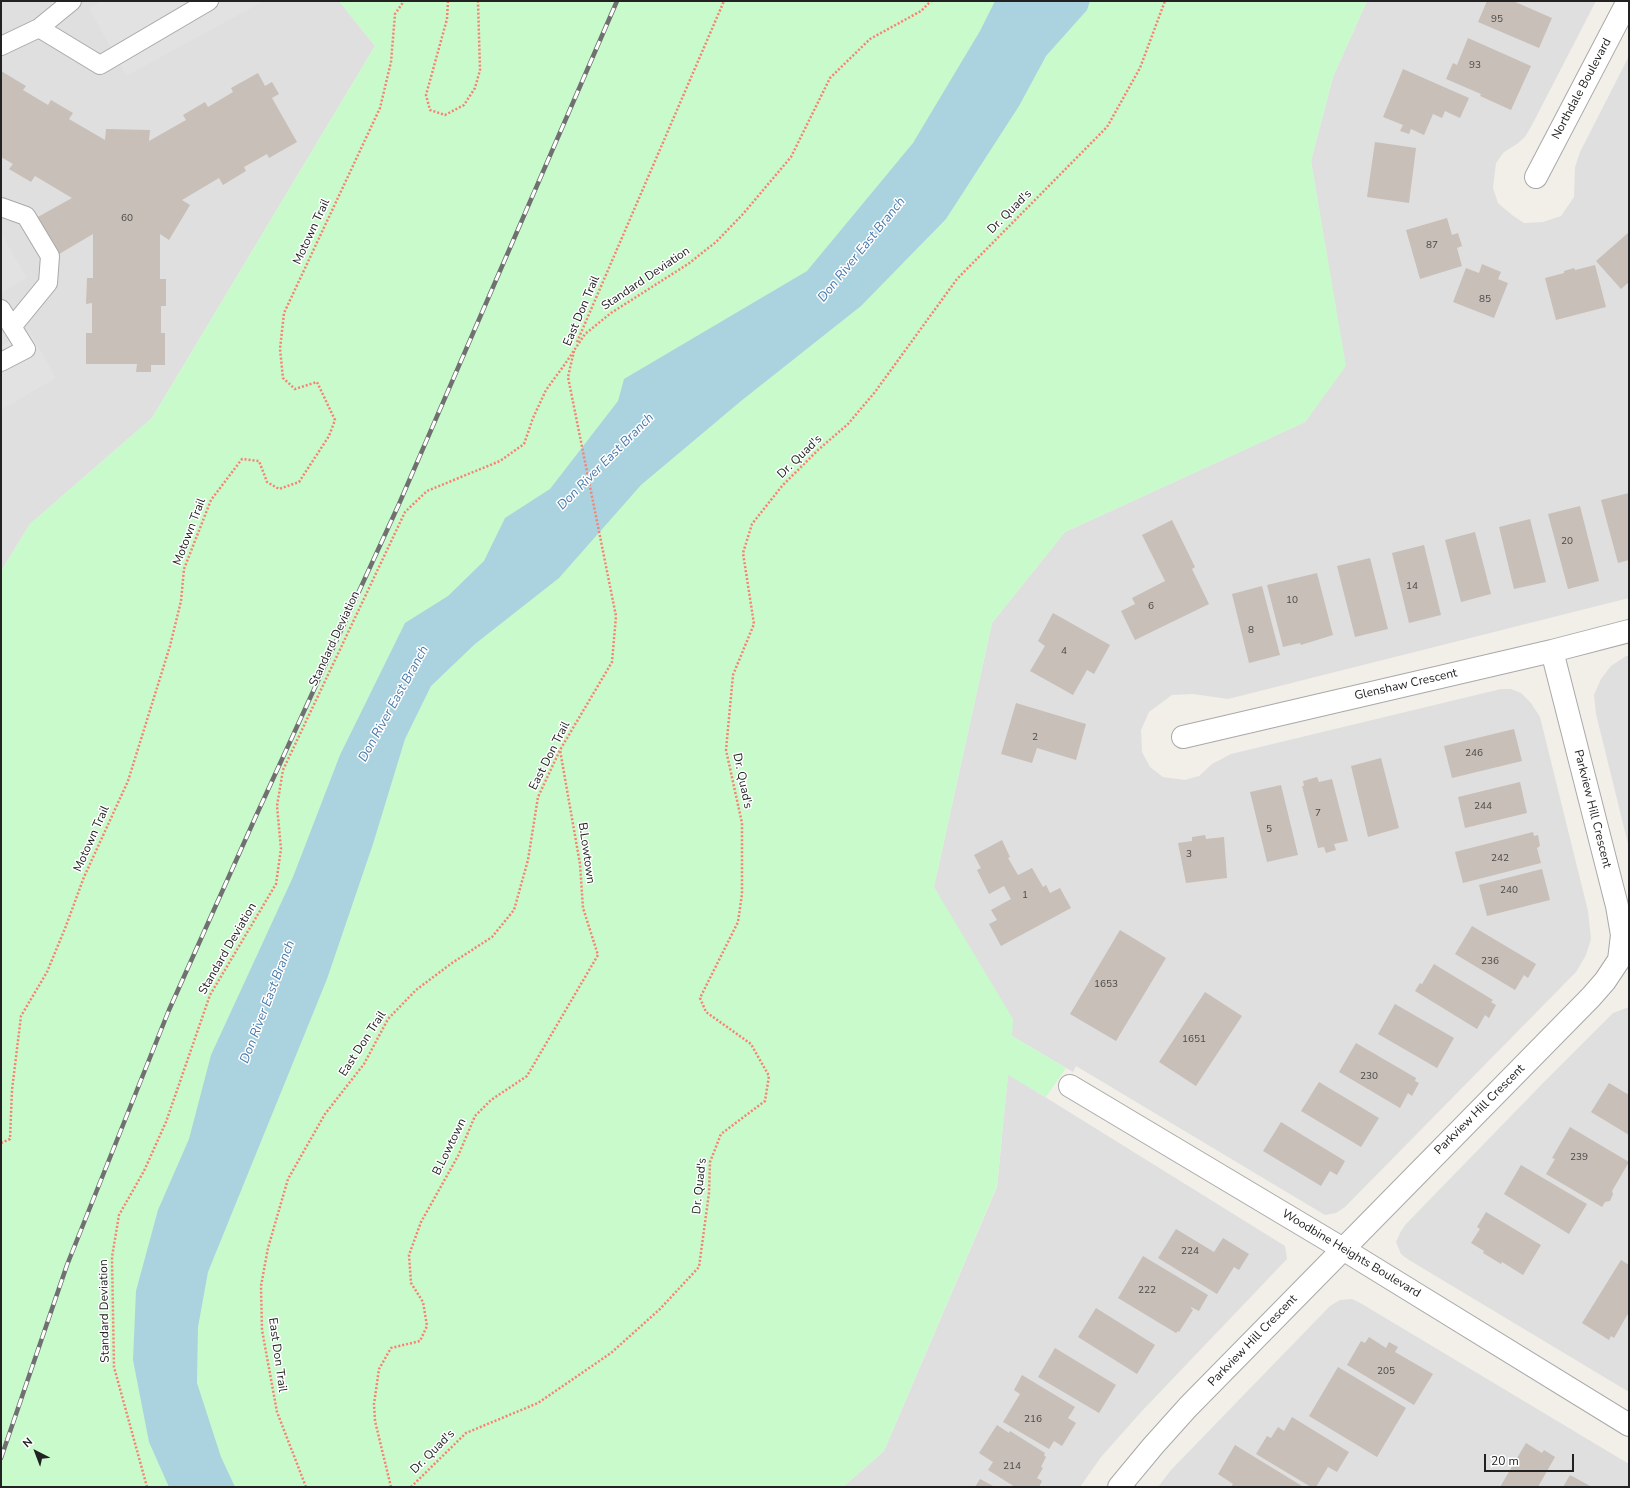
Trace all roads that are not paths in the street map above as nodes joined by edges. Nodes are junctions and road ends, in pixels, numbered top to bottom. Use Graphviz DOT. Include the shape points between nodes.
graph roads {
  1 [pos="72,1"];
  2 [pos="209,1"];
  3 [pos="1628,1"];
  4 [pos="40,28"];
  5 [pos="1,46"];
  6 [pos="1536,177"];
  7 [pos="1,207"];
  8 [pos="1,309"];
  9 [pos="12,327"];
  10 [pos="1,362"];
  11 [pos="1629,631"];
  12 [pos="1552,651"];
  13 [pos="1183,737"];
  14 [pos="1624,963"];
  15 [pos="1070,1086"];
  16 [pos="1343,1249"];
  17 [pos="1629,1425"];
  18 [pos="1119,1487"];
  1 -- 4 [label="lane"];
  2 -- 4 [label="lane" via="100,65"];
  3 -- 6 [label="street, Northdale Boulevard"];
  4 -- 5 [label="lane"];
  7 -- 9 [label="lane" via="26,216 50,256 48,283"];
  8 -- 9 [label="lane"];
  9 -- 10 [label="lane" via="26,349"];
  11 -- 12 [label="street, Glenshaw Crescent"];
  12 -- 13 [label="street, Glenshaw Crescent"];
  12 -- 14 [label="street, Parkview Hill Crescent" via="1617,906"];
  14 -- 16 [label="street, Parkview Hill Crescent"];
  15 -- 16 [label="street, Woodbine Heights Boulevard"];
  16 -- 17 [label="street, Woodbine Heights Boulevard"];
  16 -- 18 [label="street, Parkview Hill Crescent" via="1188,1407"];
}
